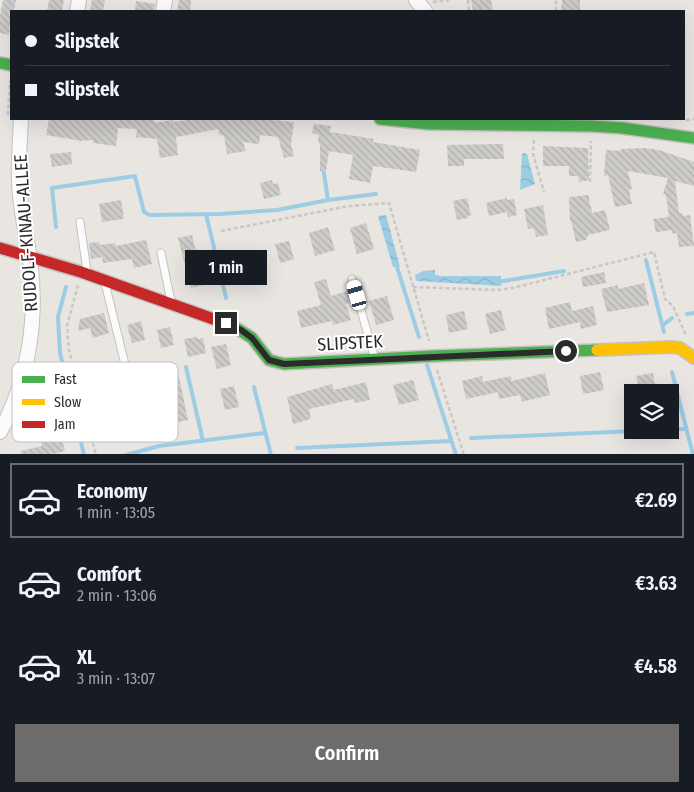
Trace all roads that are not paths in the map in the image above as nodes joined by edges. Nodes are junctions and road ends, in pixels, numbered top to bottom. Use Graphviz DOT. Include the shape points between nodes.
graph roads {
  1 [pos="416,0"];
  2 [pos="424,10"];
  3 [pos="21,120"];
  4 [pos="390,120"];
  5 [pos="468,121"];
  6 [pos="694,138"];
  7 [pos="80,222"];
  8 [pos="0,248"];
  9 [pos="161,253"];
  10 [pos="30,258"];
  11 [pos="84,273"];
  12 [pos="352,279"];
  13 [pos="104,280"];
  14 [pos="172,304"];
  15 [pos="694,358"];
  16 [pos="375,359"];
  17 [pos="27,362"];
  18 [pos="124,362"];
  19 [pos="12,405"];
  20 [pos="0,432"];
  1 -- 2 [label="street"];
  3 -- 10 [label="street, RUDOLF-KINAU-ALLEE" via="19,185"];
  4 -- 5 [label="street" via="429,124"];
  5 -- 6 [label="street" via="622,128"];
  7 -- 11 [label="lane"];
  8 -- 10 [label="street, SLIPSTEK"];
  9 -- 14 [label="lane"];
  10 -- 11 [label="street, SLIPSTEK"];
  10 -- 17 [label="street, RUDOLF-KINAU-ALLEE" via="33,298"];
  11 -- 13 [label="street, SLIPSTEK"];
  12 -- 16 [label="lane"];
  13 -- 14 [label="street, SLIPSTEK"];
  13 -- 18 [label="lane"];
  14 -- 16 [label="street, SLIPSTEK" via="241,330 252,338 269,360 284,364"];
  15 -- 16 [label="street, SLIPSTEK" via="680,348 661,348"];
  19 -- 20 [label="street, RUDOLF-KINAU-ALLEE"];
}
